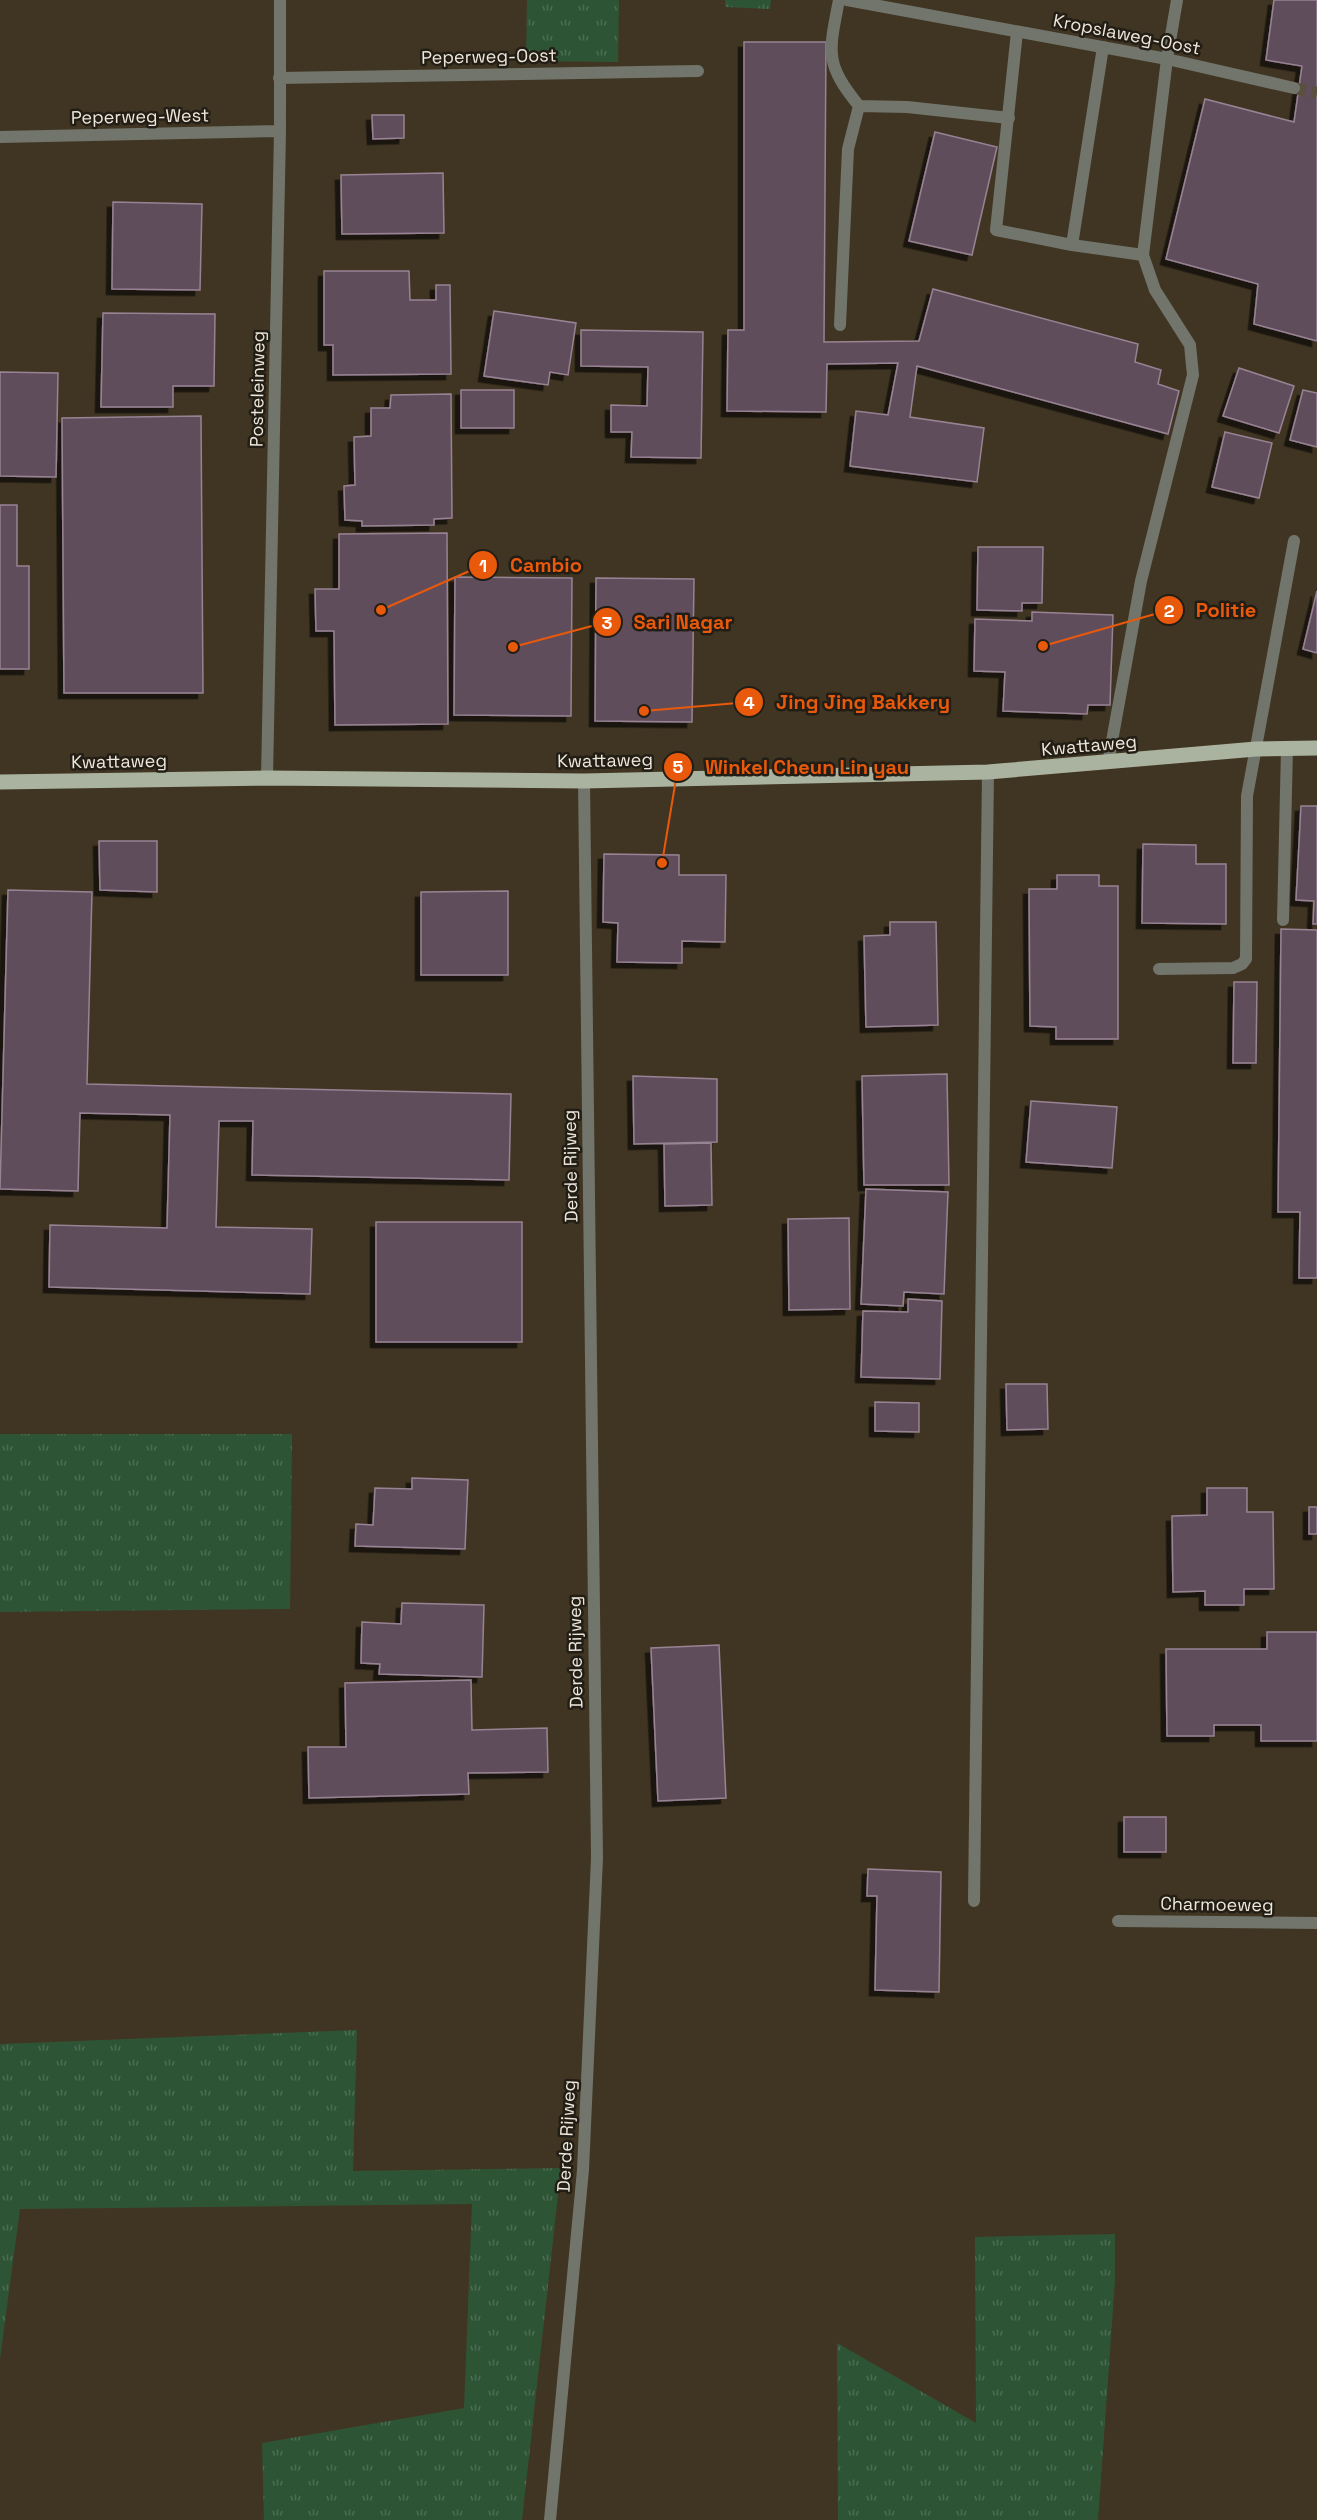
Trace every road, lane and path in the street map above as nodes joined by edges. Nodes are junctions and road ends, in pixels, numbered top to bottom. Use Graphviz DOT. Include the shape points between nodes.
graph roads {
  1 [pos="279,0"];
  2 [pos="838,0"];
  3 [pos="846,0"];
  4 [pos="1177,0"];
  5 [pos="1017,32"];
  6 [pos="1103,47"];
  7 [pos="1167,58"];
  8 [pos="698,71"];
  9 [pos="279,78"];
  10 [pos="1294,88"];
  11 [pos="859,106"];
  12 [pos="1009,118"];
  13 [pos="280,132"];
  14 [pos="0,137"];
  15 [pos="1072,245"];
  16 [pos="1143,255"];
  17 [pos="840,325"];
  18 [pos="1294,540"];
  19 [pos="1287,748"];
  20 [pos="1317,748"];
  21 [pos="1256,749"];
  22 [pos="1108,763"];
  23 [pos="988,772"];
  24 [pos="267,778"];
  25 [pos="584,781"];
  26 [pos="0,782"];
  27 [pos="1283,920"];
  28 [pos="1159,969"];
  29 [pos="974,1901"];
  30 [pos="1118,1921"];
  31 [pos="1317,1923"];
  32 [pos="550,2520"];
  1 -- 9 [label="street, Posteleinweg"];
  2 -- 11 [label="street" via="831,58 840,82"];
  3 -- 5 [label="street, Kropslaweg-Oost"];
  4 -- 7 [label="street"];
  5 -- 6 [label="street, Kropslaweg-Oost"];
  5 -- 12 [label="street"];
  6 -- 7 [label="street, Kropslaweg-Oost"];
  6 -- 15 [label="street"];
  7 -- 10 [label="street, Kropslaweg-Oost"];
  7 -- 16 [label="street"];
  8 -- 9 [label="street, Peperweg-Oost"];
  9 -- 13 [label="street, Posteleinweg"];
  11 -- 12 [label="street"];
  11 -- 17 [label="street" via="848,149"];
  12 -- 15 [label="street" via="996,230"];
  13 -- 14 [label="street, Peperweg-West"];
  13 -- 24 [label="street, Posteleinweg"];
  15 -- 16 [label="street"];
  16 -- 22 [label="street" via="1155,290 1190,345 1193,375 1141,581"];
  18 -- 21 [label="street"];
  19 -- 20 [label="main road, Kwattaweg"];
  19 -- 21 [label="main road, Kwattaweg"];
  19 -- 27 [label="street"];
  21 -- 22 [label="main road, Kwattaweg"];
  21 -- 28 [label="street" via="1245,824 1246,959 1233,968"];
  22 -- 23 [label="main road, Kwattaweg"];
  23 -- 25 [label="main road, Kwattaweg"];
  23 -- 29 [label="street"];
  24 -- 25 [label="main road, Kwattaweg"];
  24 -- 26 [label="main road, Kwattaweg"];
  25 -- 32 [label="street, Derde Rijweg" via="597,1858 583,2170"];
  30 -- 31 [label="street, Charmoeweg"];
}
